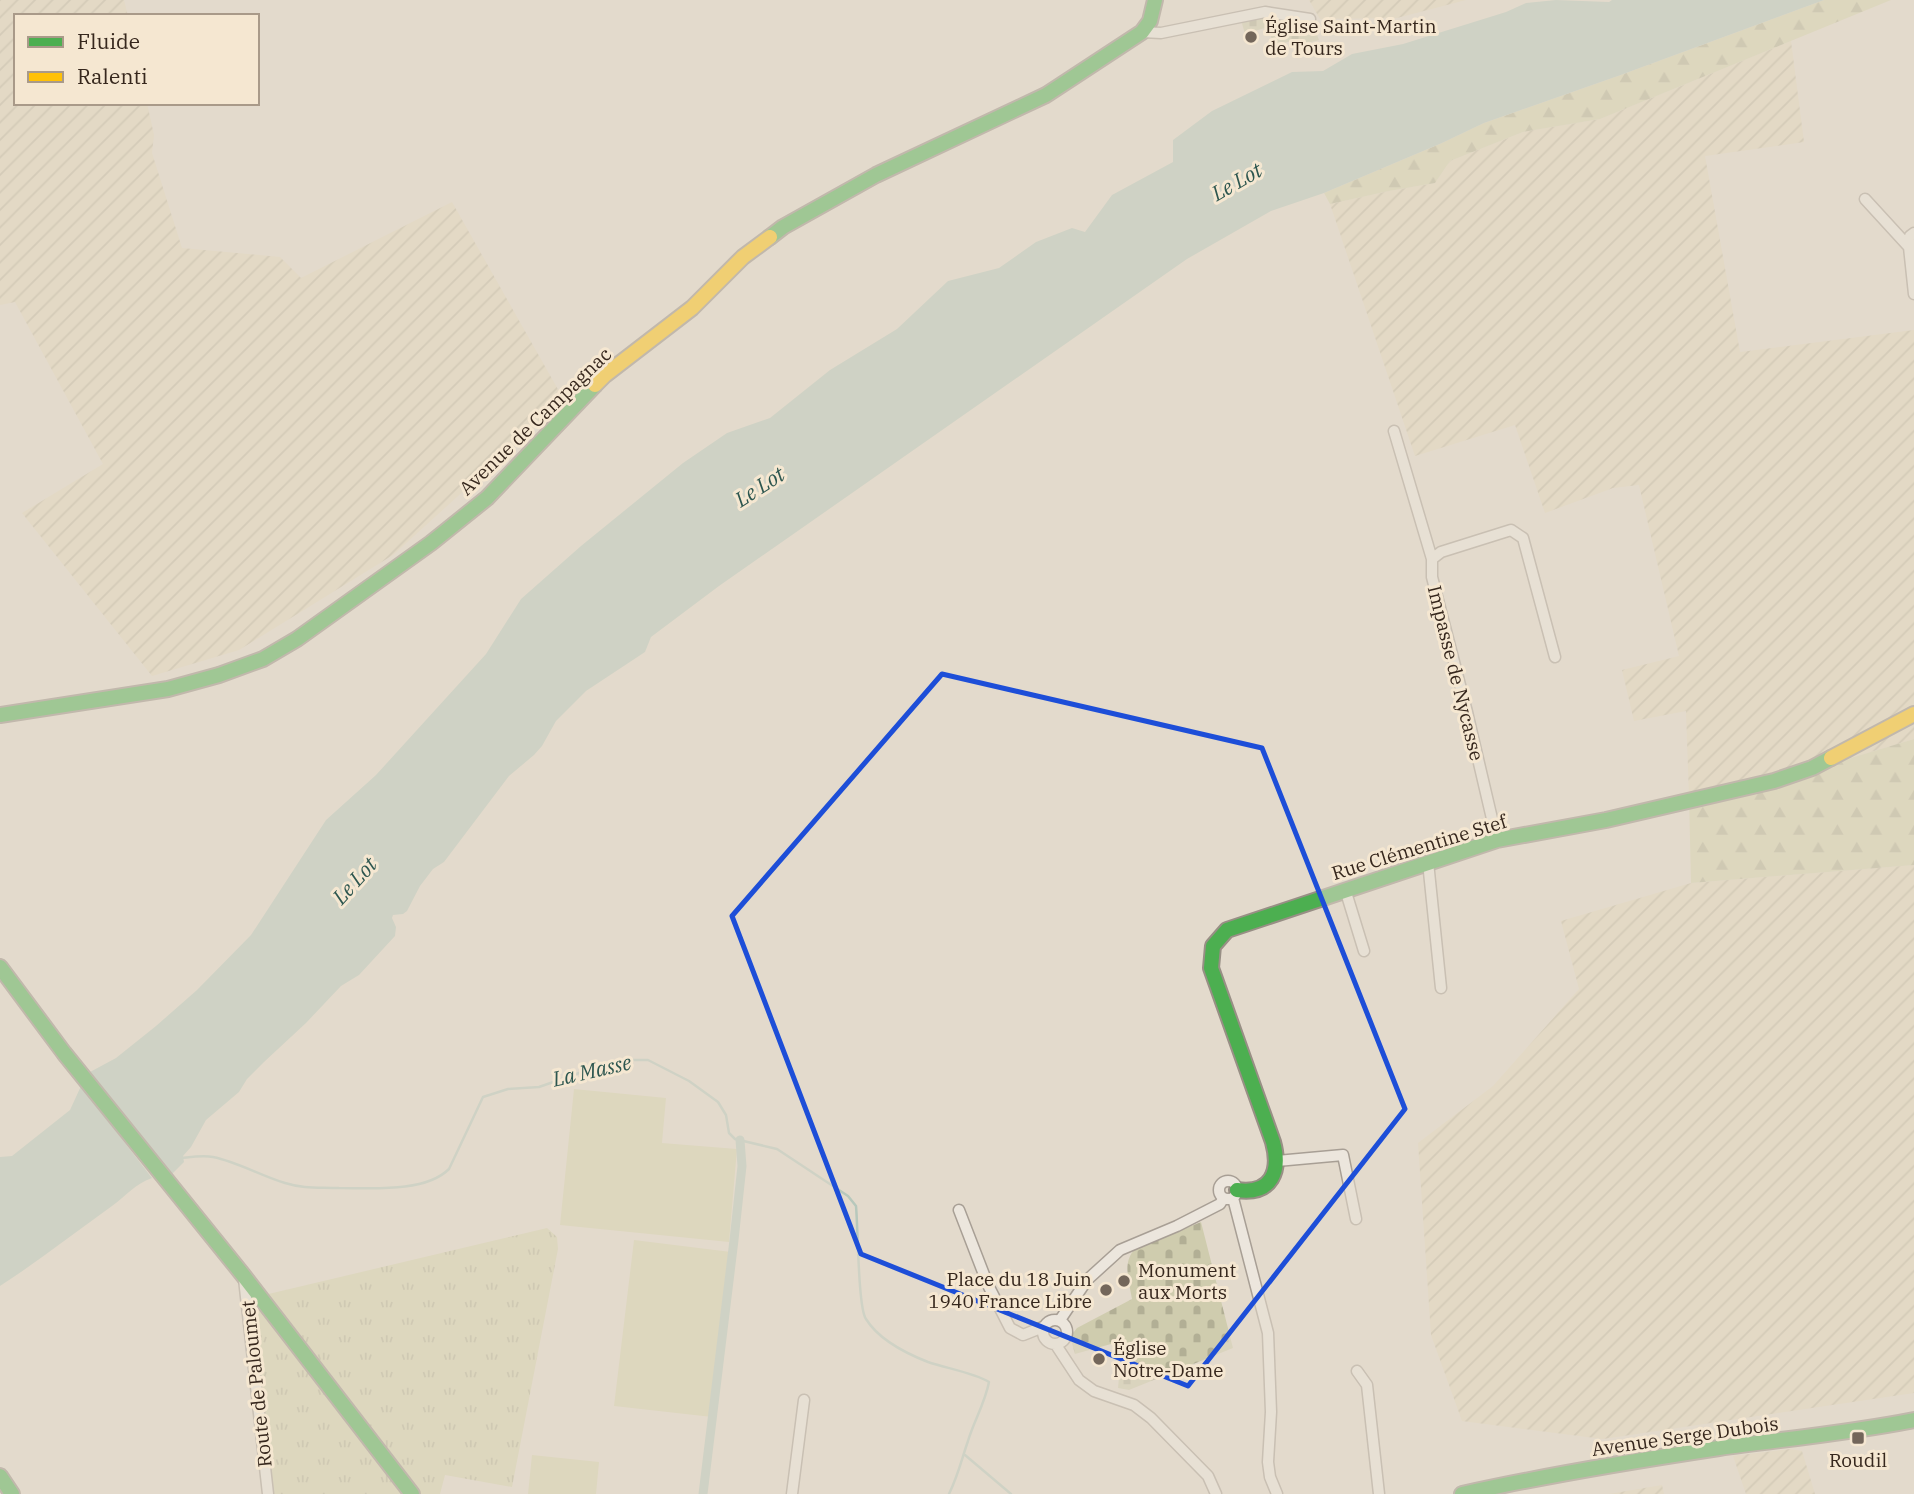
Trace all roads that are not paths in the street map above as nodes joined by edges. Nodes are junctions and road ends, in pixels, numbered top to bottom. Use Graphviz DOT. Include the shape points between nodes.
graph roads {
  1 [pos="1155,0"];
  2 [pos="1310,19"];
  3 [pos="1142,32"];
  4 [pos="1865,199"];
  5 [pos="1914,233"];
  6 [pos="1909,247"];
  7 [pos="1914,294"];
  8 [pos="1394,431"];
  9 [pos="1432,559"];
  10 [pos="1555,657"];
  11 [pos="1914,714"];
  12 [pos="0,715"];
  13 [pos="1497,840"];
  14 [pos="1428,862"];
  15 [pos="1345,889"];
  16 [pos="1364,951"];
  17 [pos="0,967"];
  18 [pos="1441,988"];
  19 [pos="1277,1161"];
  20 [pos="1231,1196"];
  21 [pos="959,1210"];
  22 [pos="1356,1219"];
  23 [pos="243,1275"];
  24 [pos="1060,1320"];
  25 [pos="1043,1327"];
  26 [pos="1056,1345"];
  27 [pos="1357,1371"];
  28 [pos="804,1400"];
  29 [pos="1914,1420"];
  30 [pos="0,1476"];
  31 [pos="12,1494"];
  32 [pos="268,1494"];
  33 [pos="412,1494"];
  34 [pos="792,1494"];
  35 [pos="1216,1494"];
  36 [pos="1277,1494"];
  37 [pos="1379,1494"];
  38 [pos="1462,1494"];
  1 -- 3 [label="street"];
  2 -- 3 [label="street" via="1265,12 1161,33"];
  3 -- 12 [label="street, Avenue de Campagnac" via="1045,95 876,175 783,227 743,257 692,308 605,375 487,498 297,639 263,659 168,689"];
  4 -- 6 [label="street"];
  5 -- 6 [label="street"];
  6 -- 7 [label="street"];
  8 -- 9 [label="street"];
  9 -- 10 [label="street, Impasse de Nycasse" via="1511,530 1523,538"];
  9 -- 13 [label="street, Impasse de Nycasse" via="1432,576"];
  11 -- 13 [label="street, Rue Clémentine Stef" via="1824,762 1774,781"];
  13 -- 14 [label="street, Rue Clémentine Stef"];
  14 -- 15 [label="street, Rue Clémentine Stef"];
  14 -- 18 [label="street"];
  15 -- 16 [label="street"];
  15 -- 19 [label="street, Rue Clémentine Stef" via="1227,930 1217,937 1210,955"];
  17 -- 23 [label="street"];
  19 -- 20 [label="street" via="1276,1172 1265,1186"];
  19 -- 22 [label="street" via="1343,1154"];
  20 -- 24 [label="street" via="1120,1250 1087,1280"];
  20 -- 36 [label="street" via="1268,1333 1268,1462"];
  21 -- 25 [label="street" via="1010,1328 1023,1335"];
  23 -- 32 [label="street, Route de Paloumet"];
  23 -- 33 [label="street"];
  24 -- 25 [label="street"];
  24 -- 26 [label="street" via="1068,1332"];
  25 -- 26 [label="street" via="1046,1341"];
  26 -- 35 [label="street" via="1079,1380 1094,1391 1134,1405 1151,1418 1208,1476"];
  27 -- 37 [label="street" via="1367,1385"];
  28 -- 34 [label="street"];
  29 -- 38 [label="street, Avenue Serge Dubois" via="1529,1479"];
  30 -- 31 [label="street"];
}
